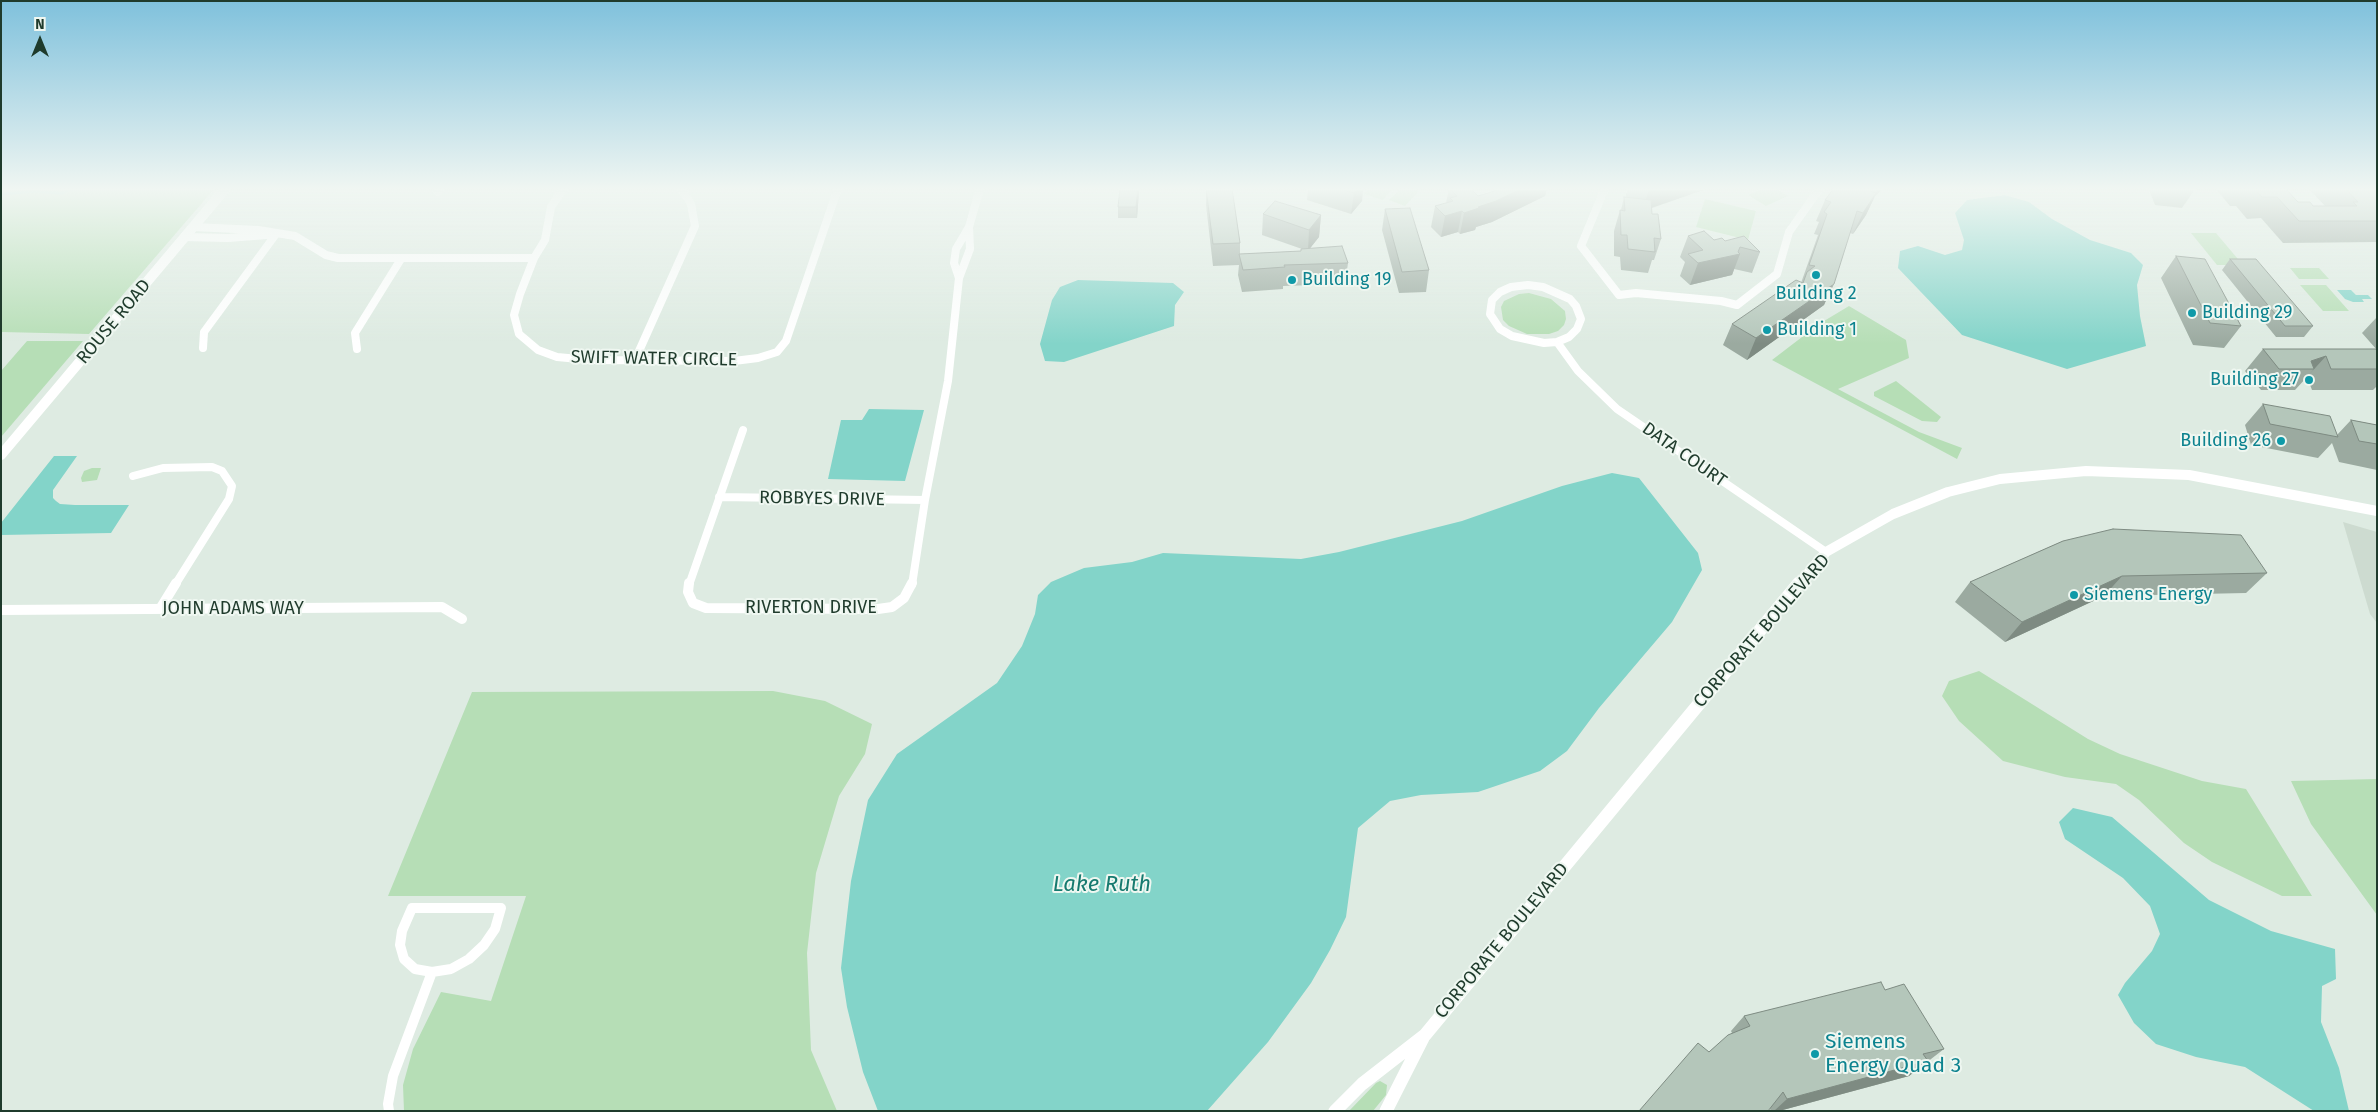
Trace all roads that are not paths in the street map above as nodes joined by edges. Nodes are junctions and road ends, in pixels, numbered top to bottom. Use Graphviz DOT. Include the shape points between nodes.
graph roads {
  1 [pos="183,240"];
  2 [pos="272,240"];
  3 [pos="301,240"];
  4 [pos="545,240"];
  5 [pos="689,240"];
  6 [pos="820,240"];
  7 [pos="961,240"];
  8 [pos="969,240"];
  9 [pos="1584,240"];
  10 [pos="1787,240"];
  11 [pos="534,258"];
  12 [pos="401,259"];
  13 [pos="959,278"];
  14 [pos="1556,342"];
  15 [pos="203,348"];
  16 [pos="357,349"];
  17 [pos="635,360"];
  18 [pos="743,430"];
  19 [pos="1,455"];
  20 [pos="133,476"];
  21 [pos="719,497"];
  22 [pos="925,500"];
  23 [pos="2351,508"];
  24 [pos="2377,511"];
  25 [pos="2377,518"];
  26 [pos="1826,552"];
  27 [pos="160,609"];
  28 [pos="1,610"];
  29 [pos="462,619"];
  30 [pos="432,972"];
  31 [pos="1425,1035"];
  32 [pos="389,1111"];
  33 [pos="1335,1111"];
  34 [pos="1386,1111"];
  1 -- 19 [label="street, ROUSE ROAD"];
  2 -- 15 [label="street" via="204,332"];
  3 -- 12 [label="street" via="326,255 338,258"];
  4 -- 11 [label="street, SWIFT WATER CIRCLE"];
  5 -- 17 [label="street"];
  6 -- 17 [label="street, SWIFT WATER CIRCLE" via="786,341 777,352 734,361"];
  7 -- 13 [label="street, RIVERTON DRIVE" via="954,263"];
  8 -- 13 [label="street, RIVERTON DRIVE" via="970,249"];
  9 -- 10 [label="street" via="1581,246 1619,295 1636,293 1721,300 1737,305 1777,274"];
  11 -- 12 [label="street"];
  11 -- 17 [label="street, SWIFT WATER CIRCLE" via="514,314 519,334 538,350 557,357"];
  12 -- 16 [label="street" via="355,333"];
  13 -- 22 [label="street, RIVERTON DRIVE" via="948,381"];
  14 -- 14 [label="street" via="1578,329 1581,320 1570,299 1543,287 1528,285 1511,287 1492,300 1489,309 1492,319 1506,332 1527,341"];
  14 -- 26 [label="street, DATA COURT" via="1578,372 1617,409"];
  18 -- 21 [label="street, RIVERTON DRIVE"];
  20 -- 27 [label="street" via="163,468 212,467 222,471 232,486 229,500"];
  21 -- 22 [label="street, ROBBYES DRIVE"];
  21 -- 22 [label="street, RIVERTON DRIVE" via="689,582 688,592 693,603 706,608 878,609 892,606 904,598 912,586"];
  23 -- 24 [label="street, CORPORATE BOULEVARD"];
  23 -- 25 [label="street, CORPORATE BOULEVARD"];
  23 -- 26 [label="street, CORPORATE BOULEVARD" via="2189,475 2086,471 2000,480 1948,492 1893,514"];
  26 -- 31 [label="street, CORPORATE BOULEVARD"];
  27 -- 28 [label="street, JOHN ADAMS WAY"];
  27 -- 29 [label="street, JOHN ADAMS WAY" via="442,608"];
  30 -- 30 [label="street" via="451,969 469,959 495,929 501,908 412,908 402,931 400,945 404,959 415,969"];
  30 -- 32 [label="street" via="393,1076"];
  31 -- 33 [label="street, CORPORATE BOULEVARD" via="1362,1084"];
  31 -- 34 [label="street, CORPORATE BOULEVARD"];
}
